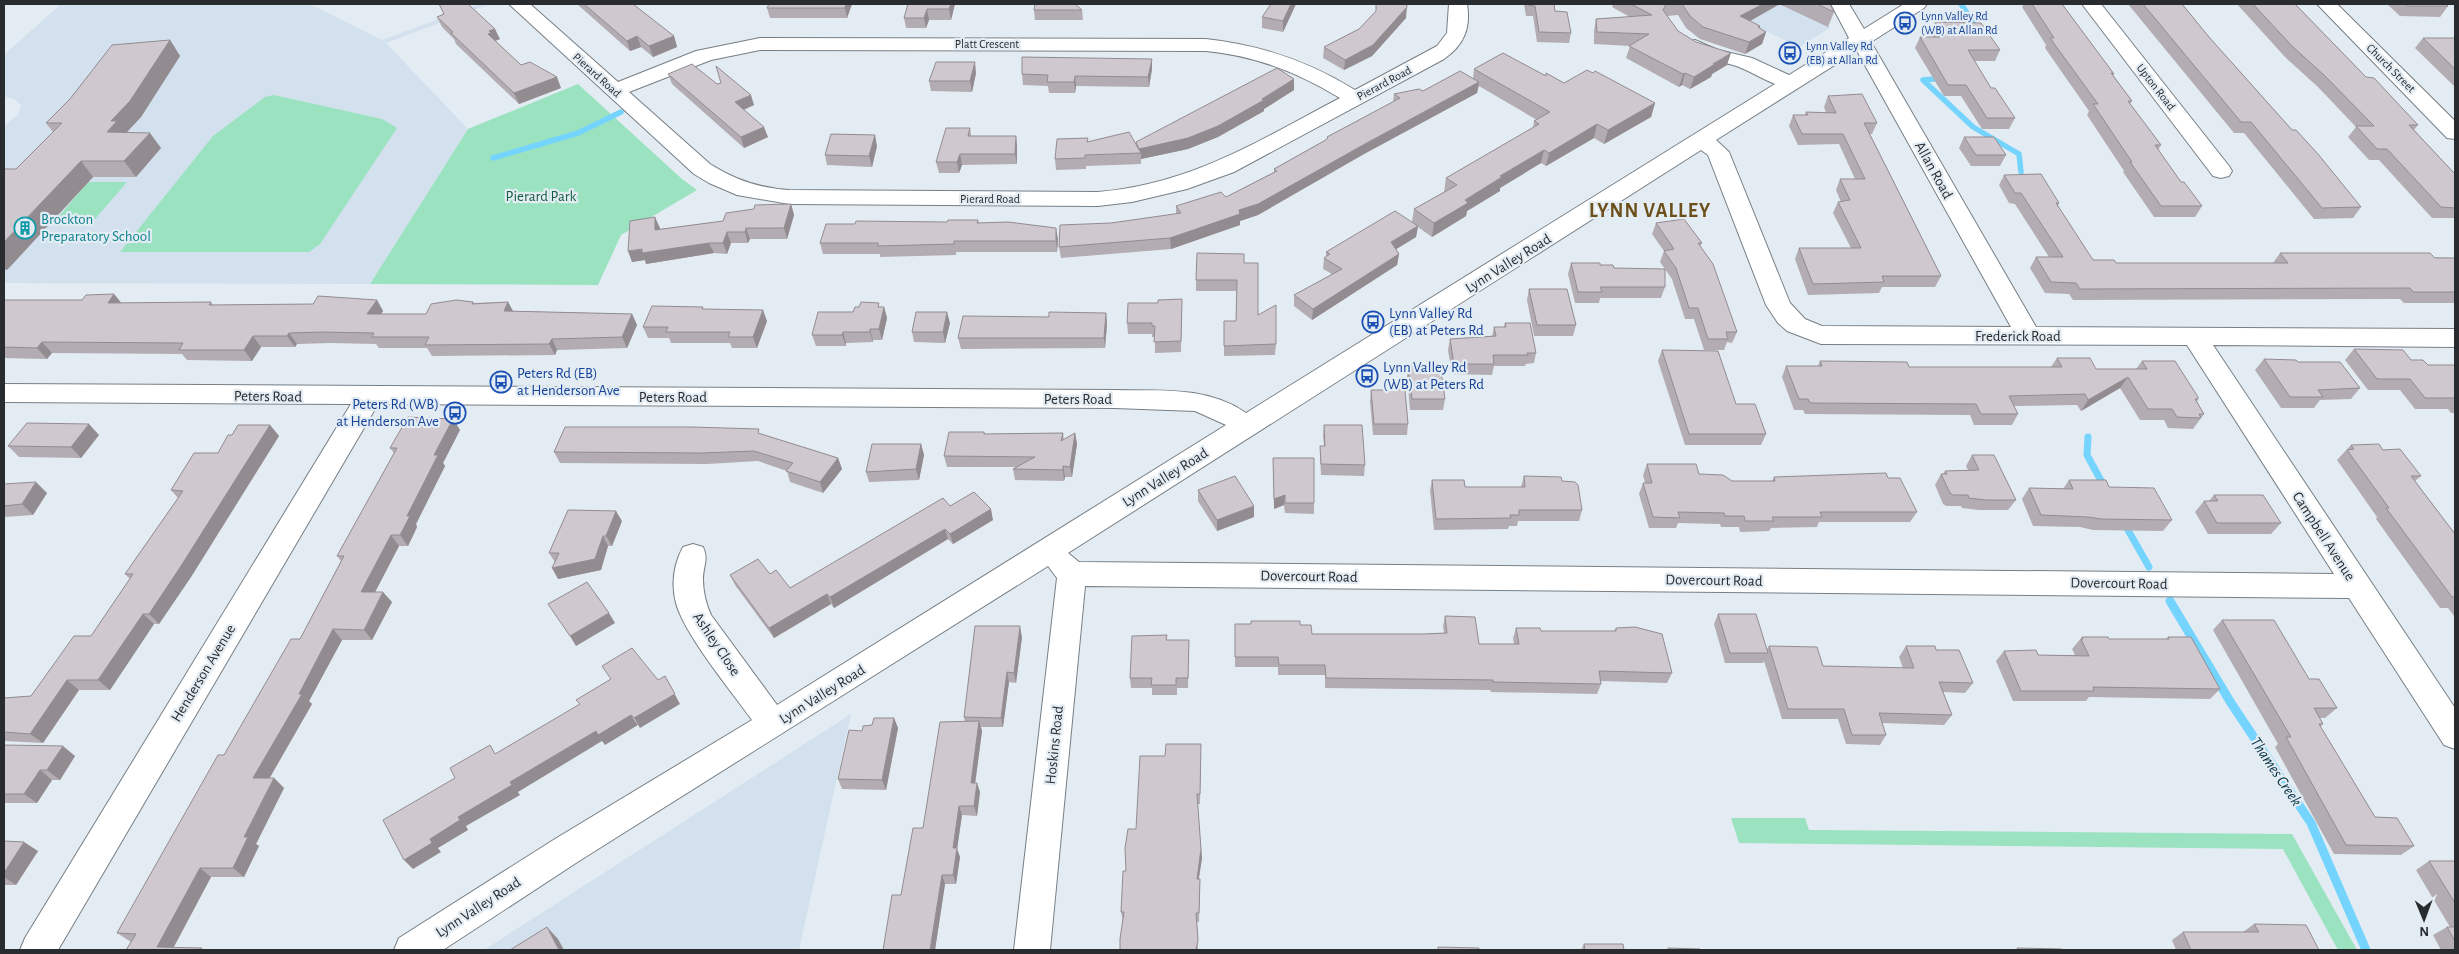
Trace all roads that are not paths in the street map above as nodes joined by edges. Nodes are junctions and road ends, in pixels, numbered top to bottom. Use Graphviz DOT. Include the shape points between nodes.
graph roads {
  1 [pos="519,4"];
  2 [pos="1458,4"];
  3 [pos="1840,4"];
  4 [pos="1917,4"];
  5 [pos="2091,4"];
  6 [pos="2326,4"];
  7 [pos="1681,38"];
  8 [pos="1860,40"];
  9 [pos="1790,84"];
  10 [pos="615,91"];
  11 [pos="1355,99"];
  12 [pos="2455,133"];
  13 [pos="1701,140"];
  14 [pos="2221,171"];
  15 [pos="2028,336"];
  16 [pos="2194,336"];
  17 [pos="2455,338"];
  18 [pos="4,393"];
  19 [pos="369,396"];
  20 [pos="1246,426"];
  21 [pos="1048,551"];
  22 [pos="693,555"];
  23 [pos="1072,574"];
  24 [pos="2357,586"];
  25 [pos="774,724"];
  26 [pos="2455,735"];
  27 [pos="38,950"];
  28 [pos="412,950"];
  29 [pos="1032,950"];
  1 -- 10 [label="street, Pierard Road"];
  2 -- 11 [label="street, Pierard Road" via="1459,31 1446,49"];
  3 -- 8 [label="street, Allan Road"];
  4 -- 8 [label="street, Lynn Valley Road"];
  5 -- 14 [label="street, Upton Road"];
  6 -- 12 [label="street, Church Street"];
  7 -- 9 [label="street" via="1710,54 1745,62"];
  8 -- 9 [label="street, Lynn Valley Road"];
  8 -- 15 [label="street, Allan Road"];
  9 -- 13 [label="street, Lynn Valley Road"];
  10 -- 11 [label="street, Platt Crescent" via="706,53 733,46 1206,45 1249,50 1284,59"];
  10 -- 11 [label="street, Pierard Road" via="702,169 721,182 750,193 821,199 1098,200 1131,197 1164,190 1211,173"];
  13 -- 15 [label="street, Frederick Road" via="1718,152 1778,305 1796,327 1821,335"];
  13 -- 20 [label="street, Lynn Valley Road"];
  15 -- 16 [label="street, Frederick Road"];
  16 -- 17 [label="street, Frederick Road"];
  16 -- 24 [label="street, Campbell Avenue"];
  18 -- 19 [label="street, Peters Road"];
  19 -- 20 [label="street, Peters Road" via="1197,402 1228,414"];
  19 -- 27 [label="street, Henderson Avenue"];
  20 -- 21 [label="street, Lynn Valley Road"];
  21 -- 23 [label="street"];
  21 -- 25 [label="street, Lynn Valley Road"];
  22 -- 25 [label="street, Ashley Close" via="688,577 690,604 700,623"];
  23 -- 24 [label="street, Dovercourt Road"];
  23 -- 29 [label="street, Hoskins Road"];
  24 -- 26 [label="street, Campbell Avenue"];
  25 -- 28 [label="street, Lynn Valley Road" via="567,850"];
}
